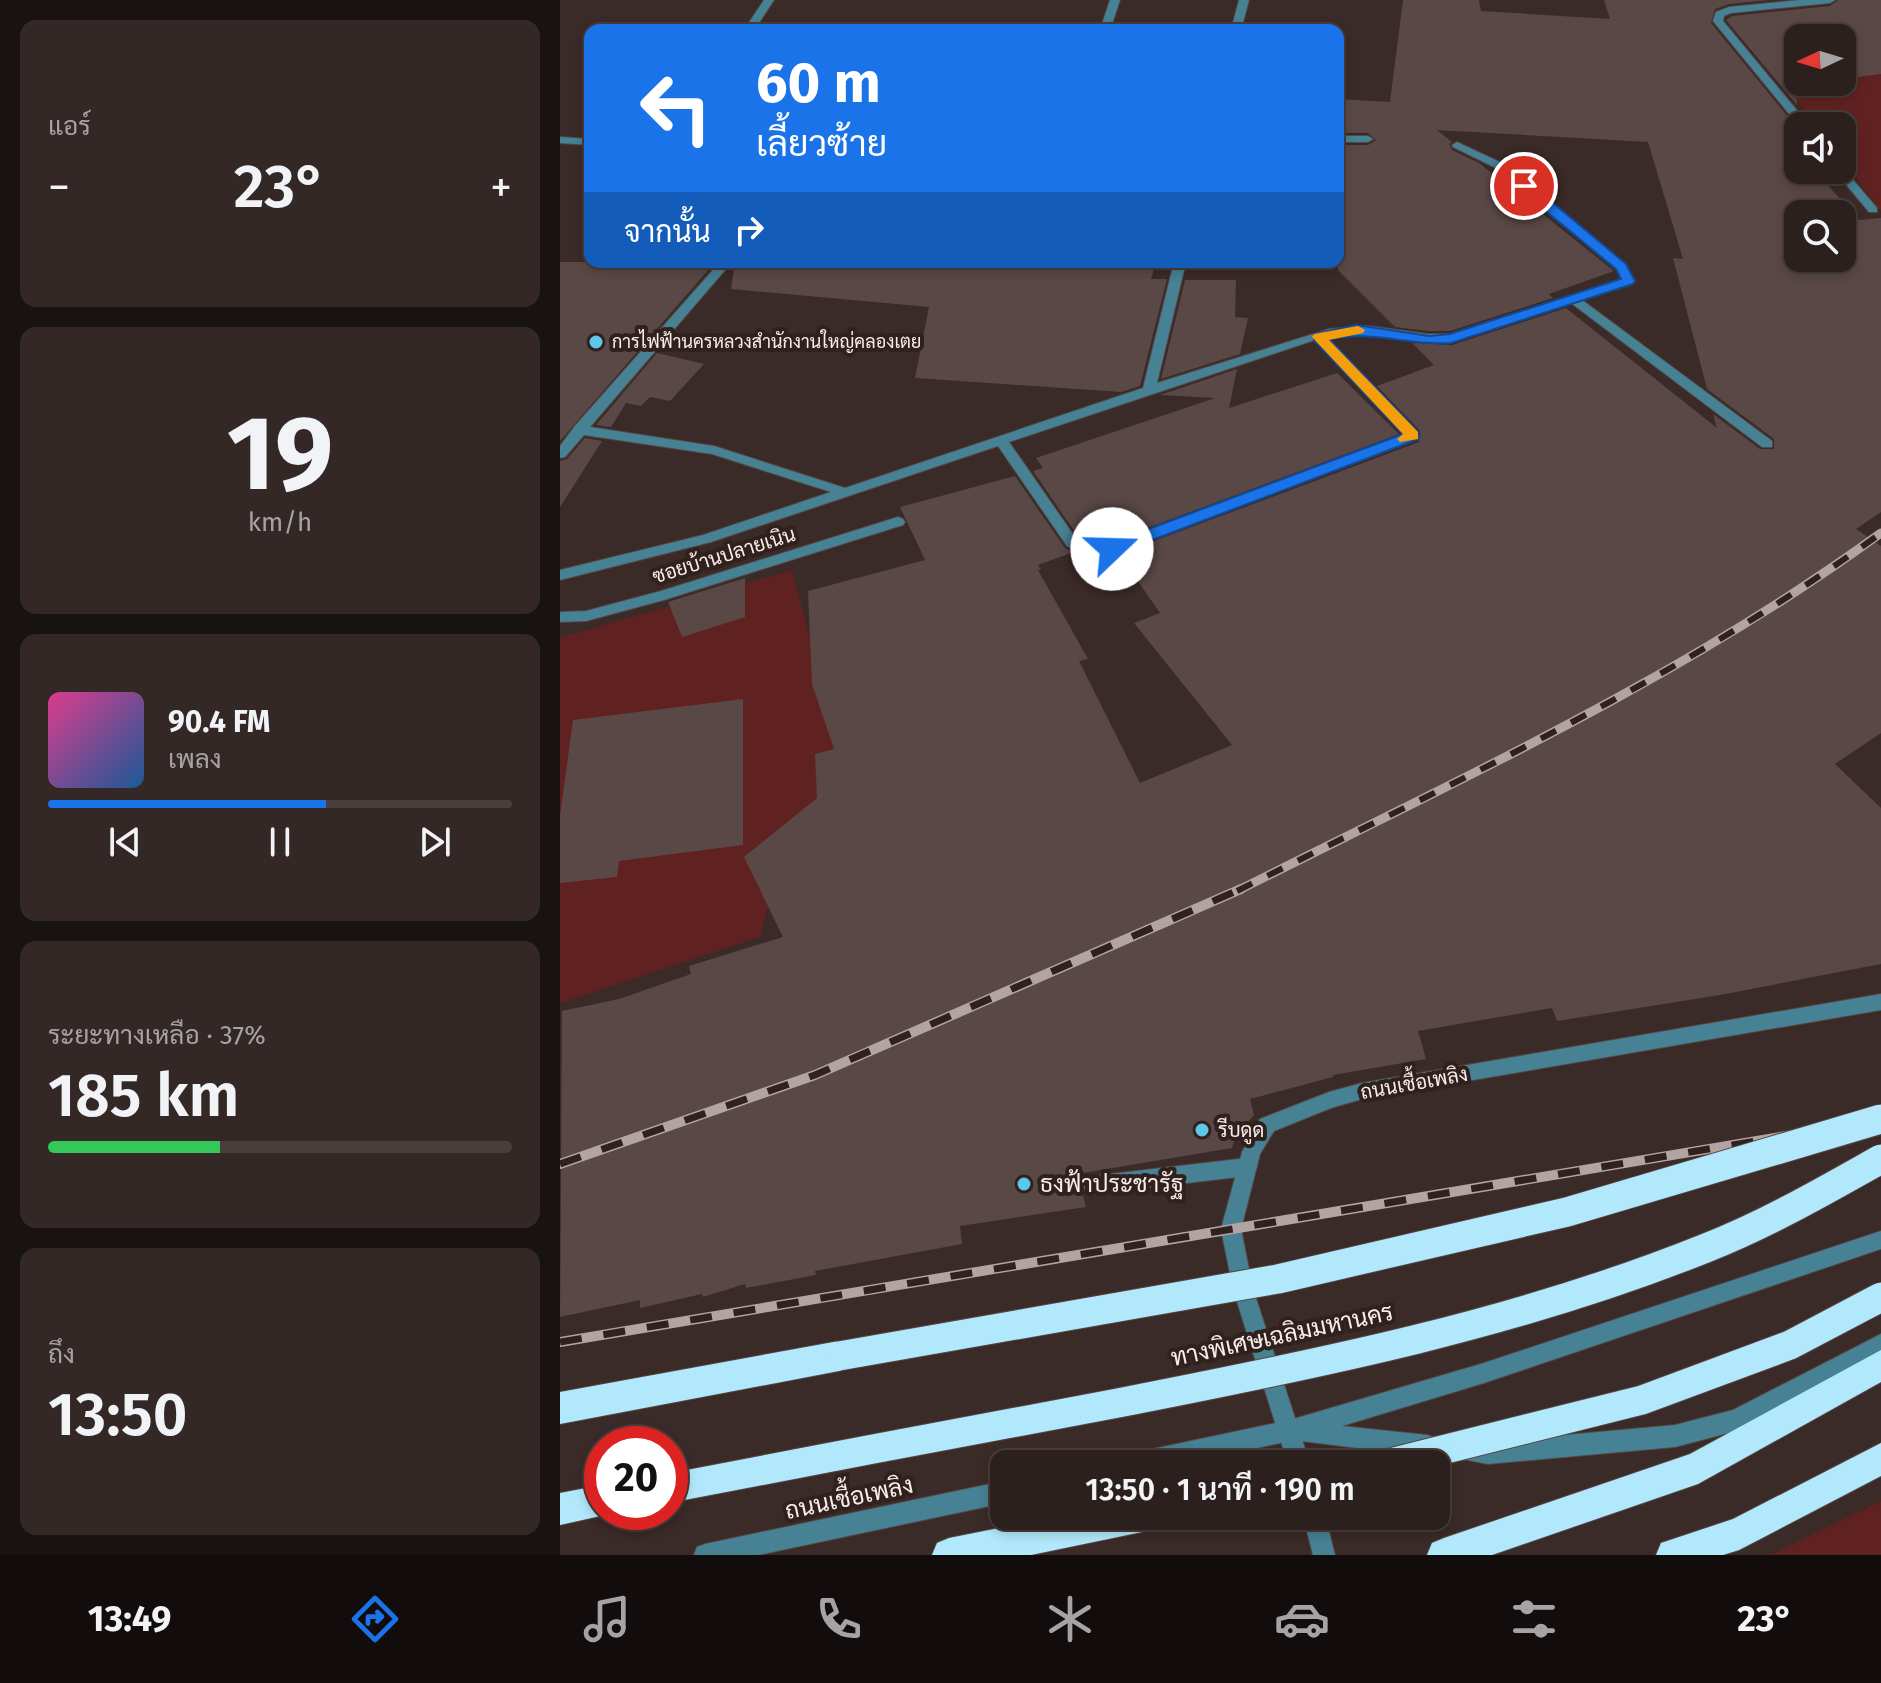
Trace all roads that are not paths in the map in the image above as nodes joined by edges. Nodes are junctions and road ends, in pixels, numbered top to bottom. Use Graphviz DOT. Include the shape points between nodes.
graph roads {
  1 [pos="769,0"];
  2 [pos="1115,0"];
  3 [pos="1244,0"];
  4 [pos="1830,0"];
  5 [pos="753,24"];
  6 [pos="1107,24"];
  7 [pos="1238,24"];
  8 [pos="1793,112"];
  9 [pos="1344,139"];
  10 [pos="1368,139"];
  11 [pos="560,140"];
  12 [pos="584,142"];
  13 [pos="1457,145"];
  14 [pos="1852,184"];
  15 [pos="1873,210"];
  16 [pos="721,268"];
  17 [pos="1179,268"];
  18 [pos="1573,299"];
  19 [pos="1319,337"];
  20 [pos="1149,390"];
  21 [pos="579,430"];
  22 [pos="1000,439"];
  23 [pos="1767,444"];
  24 [pos="560,454"];
  25 [pos="844,492"];
  26 [pos="898,522"];
  27 [pos="560,575"];
  28 [pos="560,617"];
  29 [pos="1881,1002"];
  30 [pos="1881,1119"];
  31 [pos="1881,1159"];
  32 [pos="1247,1167"];
  33 [pos="1093,1185"];
  34 [pos="1881,1240"];
  35 [pos="1881,1297"];
  36 [pos="1881,1344"];
  37 [pos="1881,1365"];
  38 [pos="560,1408"];
  39 [pos="1290,1431"];
  40 [pos="1200,1450"];
  41 [pos="1295,1450"];
  42 [pos="1442,1450"];
  43 [pos="1881,1459"];
  44 [pos="688,1485"];
  45 [pos="990,1495"];
  46 [pos="584,1504"];
  47 [pos="560,1509"];
  48 [pos="1073,1530"];
  49 [pos="1318,1530"];
  50 [pos="705,1555"];
  51 [pos="949,1555"];
  52 [pos="1324,1555"];
  53 [pos="1444,1555"];
  54 [pos="1673,1555"];
  1 -- 5 [label="street"];
  2 -- 6 [label="street"];
  3 -- 7 [label="street"];
  4 -- 8 [label="street" via="1719,14 1718,21"];
  9 -- 10 [label="street"];
  11 -- 12 [label="street"];
  13 -- 18 [label="street" via="1500,166 1621,267 1629,281"];
  14 -- 15 [label="street"];
  16 -- 21 [label="street"];
  17 -- 20 [label="street"];
  18 -- 19 [label="street" via="1451,338 1356,330"];
  18 -- 23 [label="street"];
  19 -- 20 [label="street"];
  19 -- 22 [label="street" via="1413,436 1112,549 1094,552 1072,543"];
  20 -- 22 [label="street"];
  21 -- 24 [label="street"];
  21 -- 25 [label="street" via="714,450"];
  22 -- 25 [label="street"];
  25 -- 27 [label="street" via="706,539"];
  26 -- 28 [label="street, ซอยบ้านปลายเนิน" via="664,595 586,616"];
  29 -- 32 [label="street, ถนนเชื้อเพลิง" via="1362,1091 1267,1125"];
  30 -- 38 [label="highway, bridge" via="1567,1212 1278,1279"];
  31 -- 44 [label="highway, ทางพิเศษเฉลิมมหานคร, bridge" via="1688,1257 1354,1356"];
  32 -- 33 [label="street"];
  32 -- 39 [label="street, ถนนเชื้อเพลิง" via="1231,1229 1243,1289"];
  34 -- 39 [label="street" via="1484,1373"];
  35 -- 42 [label="highway, bridge" via="1790,1345 1642,1400"];
  36 -- 39 [label="street" via="1736,1420 1675,1436 1488,1453"];
  37 -- 53 [label="highway" via="1698,1468"];
  39 -- 40 [label="street"];
  39 -- 41 [label="street, ถนนเชื้อเพลิง"];
  43 -- 54 [label="highway" via="1739,1533"];
  45 -- 50 [label="street, ถนนเชื้อเพลิง"];
  46 -- 47 [label="highway"];
  48 -- 51 [label="highway"];
  49 -- 52 [label="street"];
}
